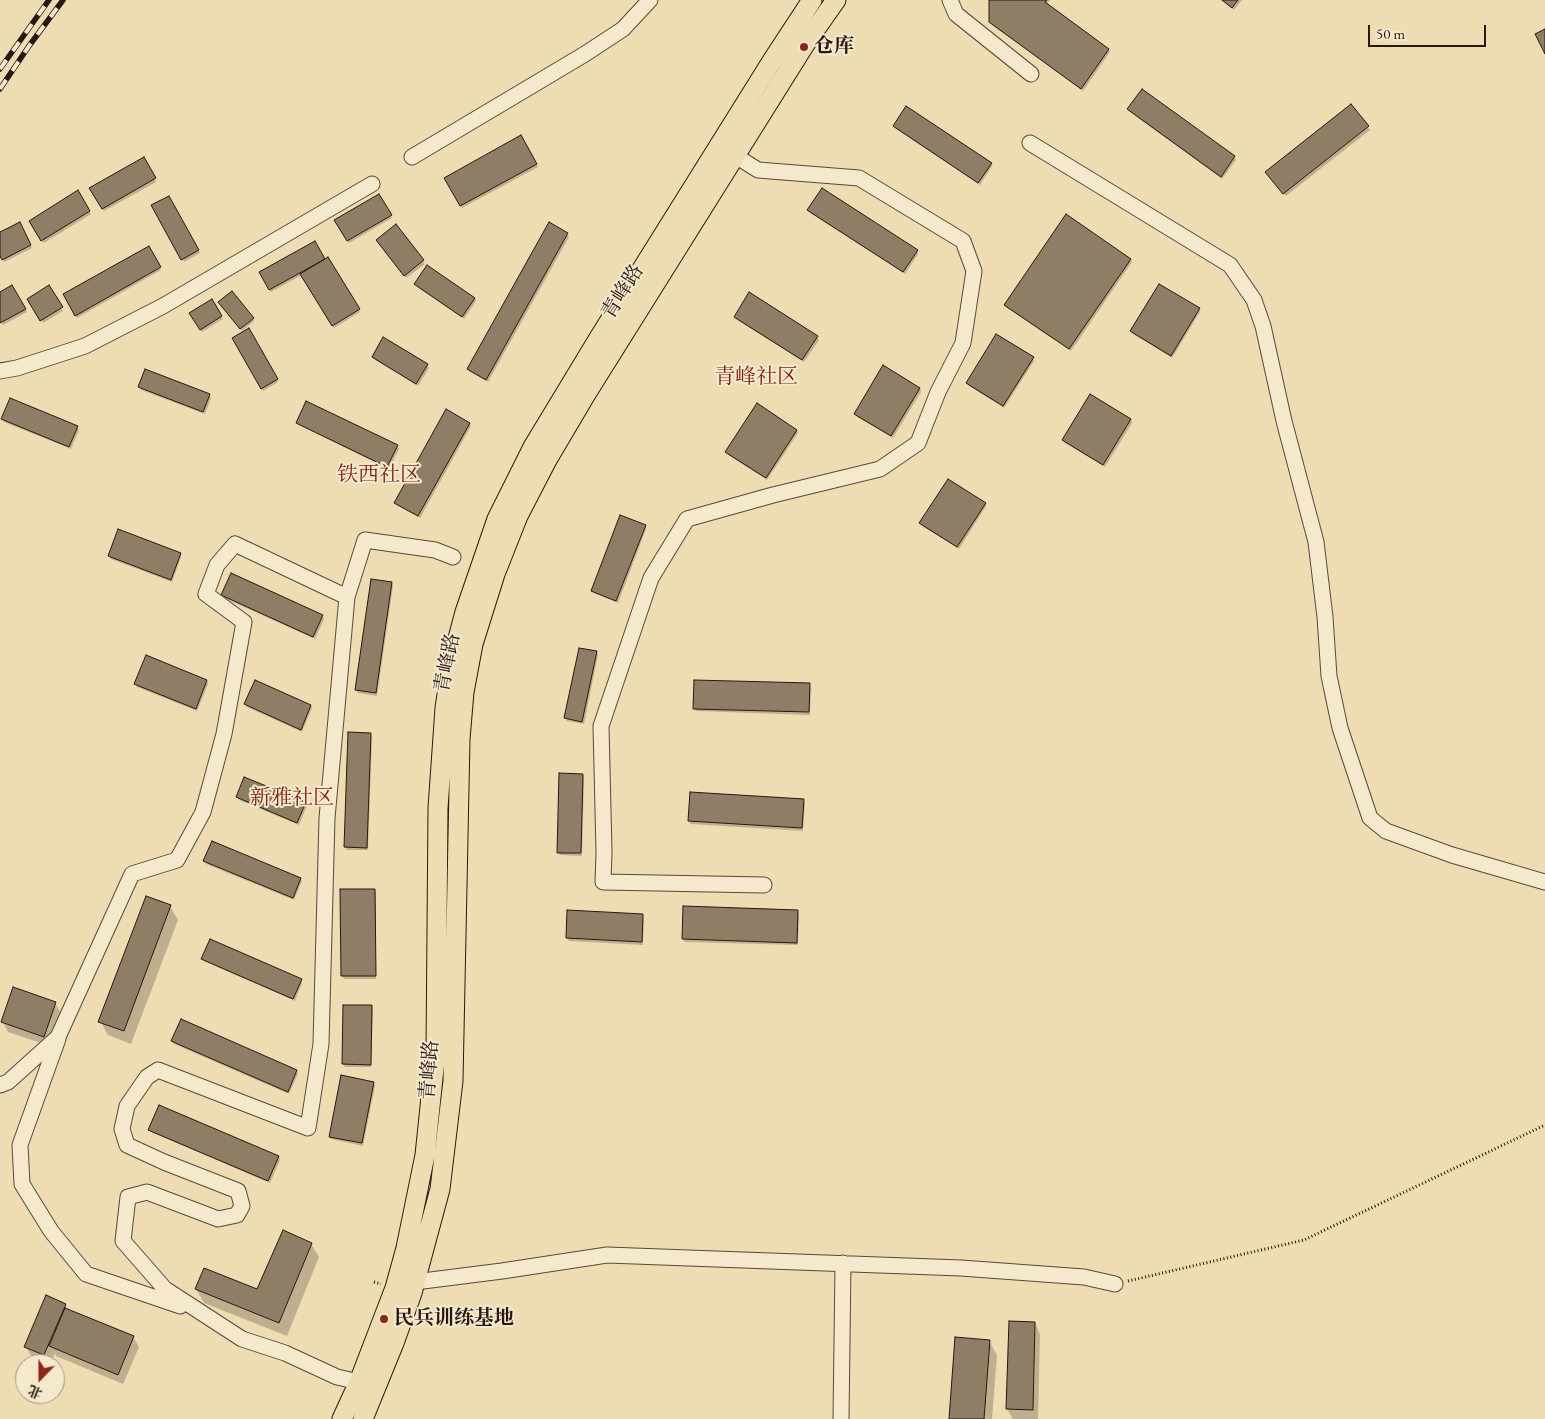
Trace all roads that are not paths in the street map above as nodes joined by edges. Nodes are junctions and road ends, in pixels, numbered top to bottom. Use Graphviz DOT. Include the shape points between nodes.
graph roads {
  1 [pos="650,0"];
  2 [pos="812,0"];
  3 [pos="836,0"];
  4 [pos="950,0"];
  5 [pos="1031,74"];
  6 [pos="1030,143"];
  7 [pos="720,146"];
  8 [pos="736,156"];
  9 [pos="412,157"];
  10 [pos="372,184"];
  11 [pos="0,371"];
  12 [pos="453,557"];
  13 [pos="347,597"];
  14 [pos="1545,882"];
  15 [pos="764,885"];
  16 [pos="58,1037"];
  17 [pos="0,1085"];
  18 [pos="843,1263"];
  19 [pos="407,1280"];
  20 [pos="1115,1284"];
  21 [pos="199,1312"];
  22 [pos="359,1382"];
  23 [pos="342,1419"];
  24 [pos="363,1419"];
  25 [pos="841,1419"];
  1 -- 9 [label="street" via="623,29"];
  2 -- 7 [label="main road, 青峰路"];
  3 -- 8 [label="main road, 青峰路"];
  4 -- 5 [label="street" via="956,14"];
  6 -- 14 [label="street" via="1230,266 1254,300 1316,542 1329,676 1340,728 1370,818 1386,830 1444,852"];
  7 -- 8 [label="street"];
  7 -- 19 [label="main road, 青峰路" via="532,447 497,519 465,612 452,661 445,708 438,808 436,1049 425,1155 406,1248"];
  8 -- 15 [label="street" via="758,170 859,178 963,241 974,271 963,343 938,392 918,443 880,469 687,519 651,578 601,726 603,882"];
  8 -- 19 [label="main road, 青峰路" via="547,460 518,516 473,644 460,739 453,1081 440,1189"];
  10 -- 11 [label="street" via="163,306 85,346"];
  12 -- 13 [label="street" via="435,550 365,540"];
  13 -- 16 [label="street" via="235,544 217,565 206,594 244,622 224,734 203,812 177,860 132,874"];
  13 -- 21 [label="street" via="327,818 321,1044 308,1128 158,1070 148,1077 127,1106 122,1129 127,1145 238,1191 242,1206 237,1215 218,1219 147,1192 128,1196 124,1241 165,1289"];
  16 -- 17 [label="street" via="8,1082"];
  16 -- 21 [label="street" via="20,1145 22,1184 51,1231 86,1274"];
  18 -- 19 [label="street" via="607,1255 502,1271"];
  18 -- 20 [label="street" via="1084,1277"];
  18 -- 25 [label="street"];
  19 -- 22 [label="main road, 青峰路" via="395,1288"];
  19 -- 24 [label="main road, 青峰路" via="388,1360"];
  21 -- 22 [label="street" via="242,1339 285,1353 337,1377"];
  22 -- 23 [label="main road, 青峰路"];
}
